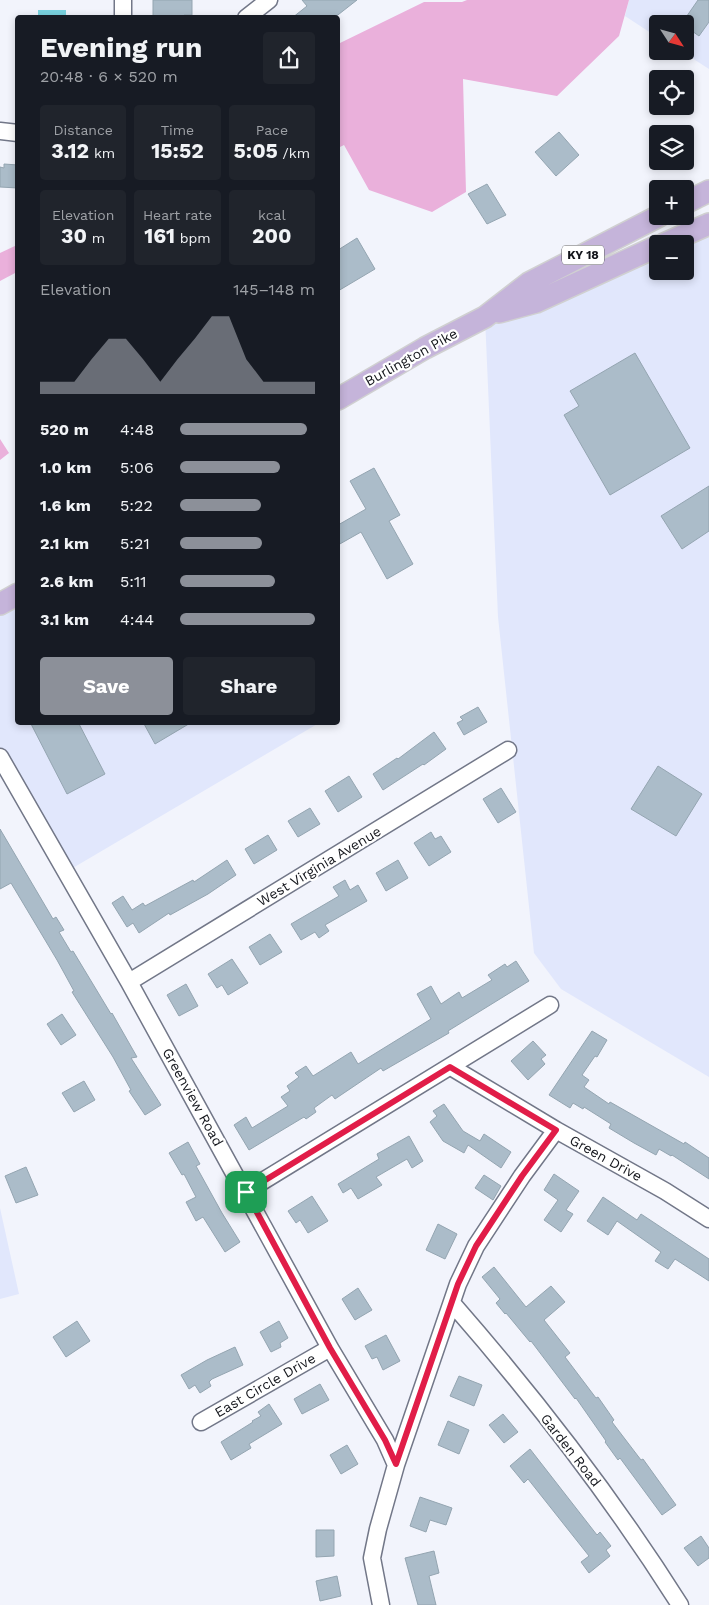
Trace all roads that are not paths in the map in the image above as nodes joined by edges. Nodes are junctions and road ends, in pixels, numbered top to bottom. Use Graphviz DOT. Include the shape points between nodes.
graph roads {
  1 [pos="123,0"];
  2 [pos="269,0"];
  3 [pos="123,15"];
  4 [pos="250,15"];
  5 [pos="0,131"];
  6 [pos="15,133"];
  7 [pos="709,191"];
  8 [pos="694,198"];
  9 [pos="649,221"];
  10 [pos="709,224"];
  11 [pos="684,235"];
  12 [pos="649,250"];
  13 [pos="485,317"];
  14 [pos="340,398"];
  15 [pos="15,596"];
  16 [pos="0,604"];
  17 [pos="508,750"];
  18 [pos="0,757"];
  19 [pos="129,982"];
  20 [pos="550,1005"];
  21 [pos="450,1067"];
  22 [pos="556,1130"];
  23 [pos="246,1192"];
  24 [pos="709,1219"];
  25 [pos="452,1303"];
  26 [pos="330,1348"];
  27 [pos="200,1422"];
  28 [pos="396,1464"];
  29 [pos="381,1605"];
  30 [pos="680,1605"];
  1 -- 3 [label="street"];
  2 -- 4 [label="street"];
  5 -- 6 [label="street"];
  7 -- 8 [label="main road"];
  9 -- 13 [label="main road, Burlington Pike / KY 18" via="529,284"];
  10 -- 11 [label="main road"];
  12 -- 13 [label="main road, Burlington Pike / KY 18" via="536,302"];
  13 -- 14 [label="main road, Burlington Pike / KY 18"];
  15 -- 16 [label="main road"];
  17 -- 19 [label="street, West Virginia Avenue"];
  18 -- 19 [label="street, Greenview Road"];
  19 -- 23 [label="street, Greenview Road"];
  20 -- 21 [label="street"];
  21 -- 22 [label="street, Green Drive"];
  21 -- 23 [label="street"];
  22 -- 24 [label="street, Green Drive"];
  22 -- 25 [label="street" via="476,1246"];
  23 -- 26 [label="street, Greenview Road"];
  25 -- 28 [label="street"];
  25 -- 30 [label="street, Garden Road" via="500,1358 617,1510"];
  26 -- 27 [label="street, East Circle Drive"];
  26 -- 28 [label="street, Greenview Road"];
  28 -- 29 [label="street" via="372,1558"];
}
